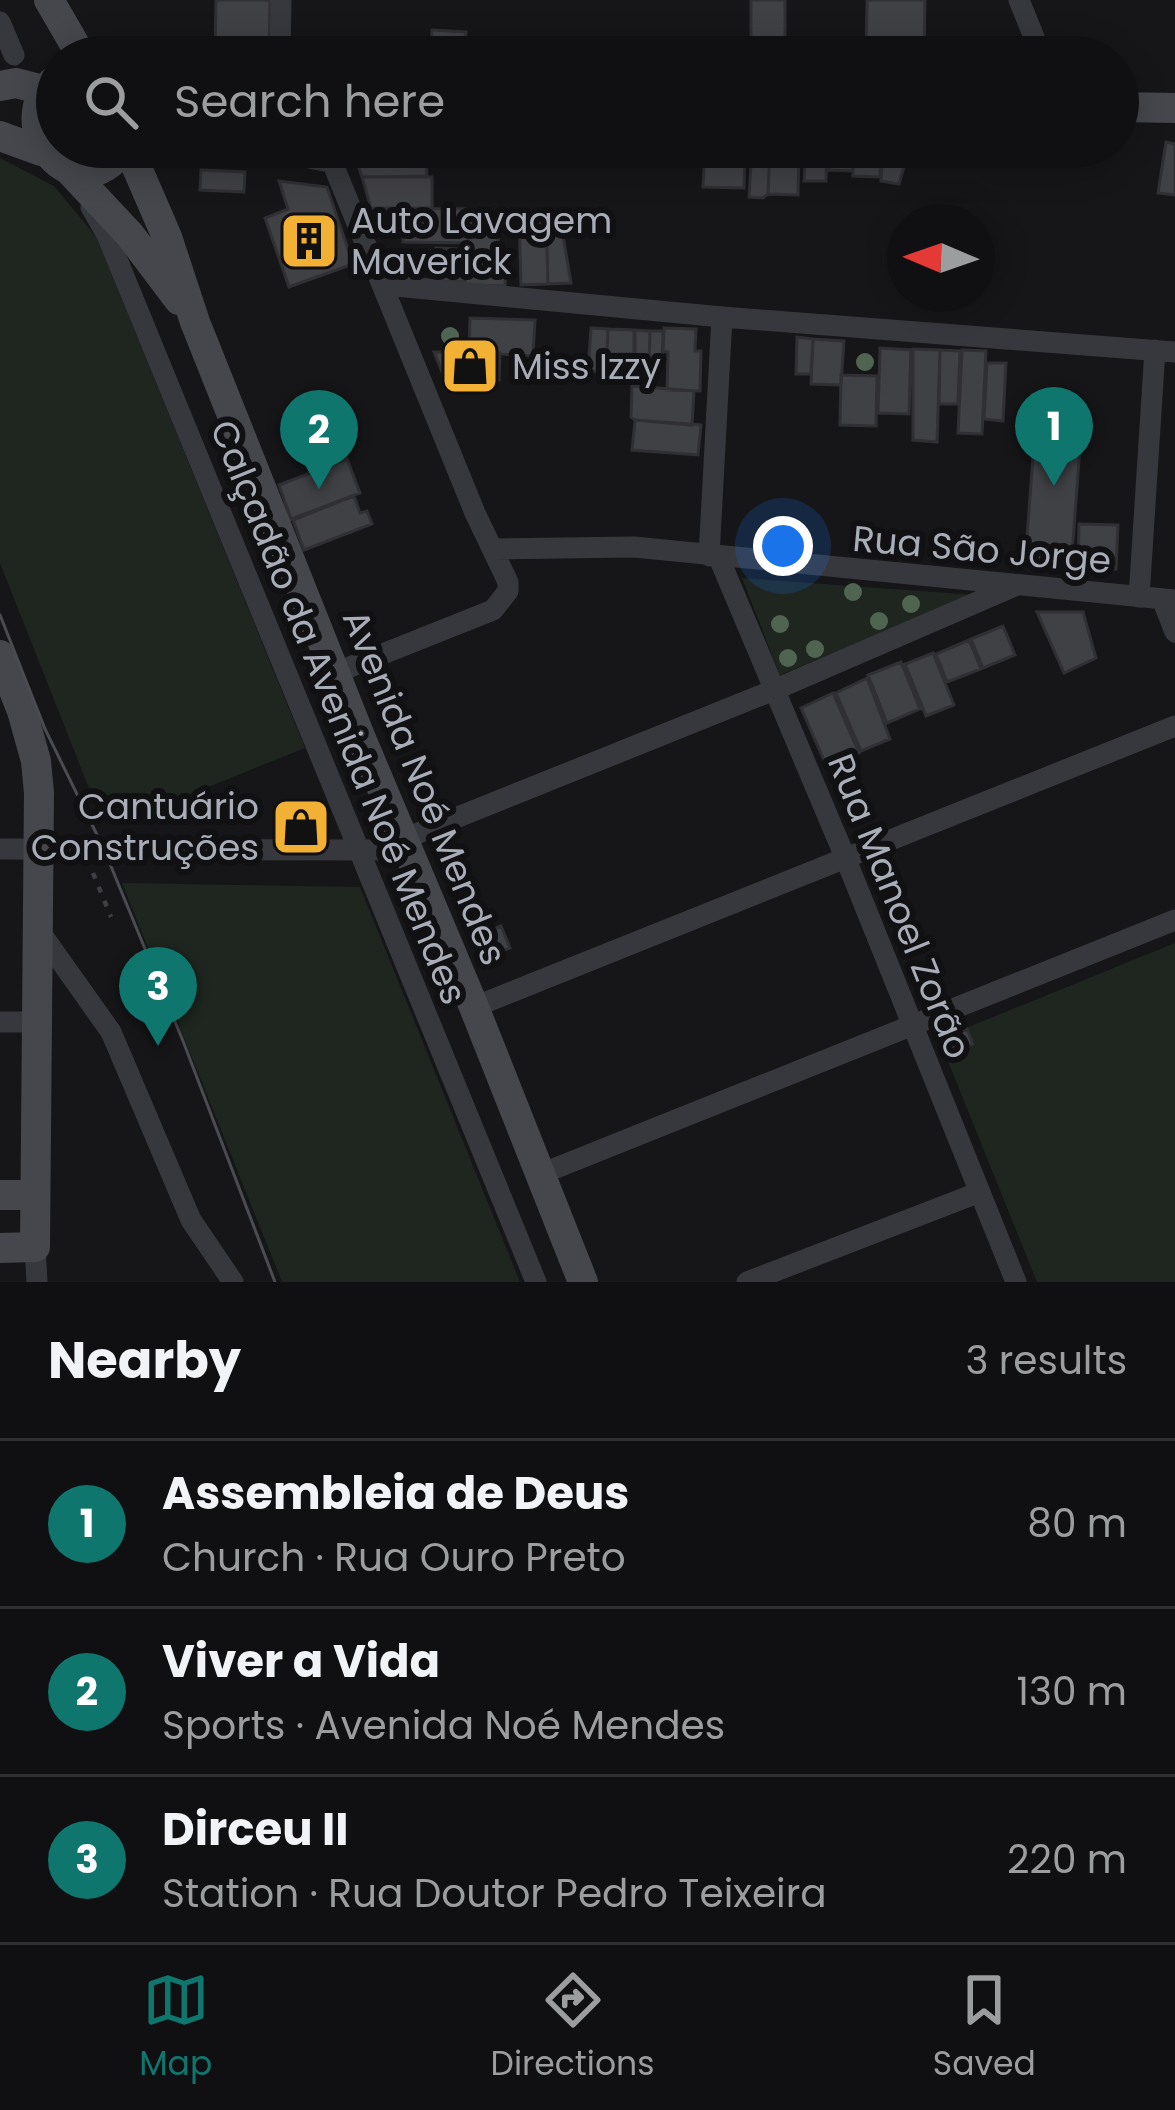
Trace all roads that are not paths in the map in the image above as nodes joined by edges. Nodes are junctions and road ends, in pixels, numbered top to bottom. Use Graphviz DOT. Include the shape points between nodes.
graph roads {
  1 [pos="49,0"];
  2 [pos="281,0"];
  3 [pos="1019,0"];
  4 [pos="0,22"];
  5 [pos="70,36"];
  6 [pos="280,36"];
  7 [pos="1034,36"];
  8 [pos="14,55"];
  9 [pos="36,84"];
  10 [pos="0,86"];
  11 [pos="36,102"];
  12 [pos="1139,107"];
  13 [pos="1175,108"];
  14 [pos="0,136"];
  15 [pos="36,136"];
  16 [pos="36,150"];
  17 [pos="59,168"];
  18 [pos="104,168"];
  19 [pos="136,168"];
  20 [pos="334,168"];
  21 [pos="71,172"];
  22 [pos="385,285"];
  23 [pos="722,317"];
  24 [pos="195,322"];
  25 [pos="1165,351"];
  26 [pos="496,548"];
  27 [pos="714,557"];
  28 [pos="1017,585"];
  29 [pos="1159,599"];
  30 [pos="1175,632"];
  31 [pos="1,659"];
  32 [pos="335,673"];
  33 [pos="774,690"];
  34 [pos="1175,726"];
  35 [pos="404,838"];
  36 [pos="0,849"];
  37 [pos="41,850"];
  38 [pos="362,850"];
  39 [pos="845,856"];
  40 [pos="1175,920"];
  41 [pos="38,928"];
  42 [pos="474,1007"];
  43 [pos="0,1022"];
  44 [pos="38,1022"];
  45 [pos="913,1024"];
  46 [pos="541,1174"];
  47 [pos="980,1192"];
  48 [pos="0,1195"];
  49 [pos="34,1195"];
  50 [pos="35,1247"];
  51 [pos="0,1248"];
  52 [pos="37,1282"];
  53 [pos="232,1282"];
  54 [pos="536,1282"];
  55 [pos="583,1282"];
  56 [pos="747,1282"];
  57 [pos="1016,1282"];
  1 -- 5 [label="main road"];
  2 -- 6 [label="street"];
  3 -- 7 [label="street"];
  4 -- 8 [label="street"];
  9 -- 10 [label="main road"];
  11 -- 15 [label="main road"];
  12 -- 13 [label="main road"];
  14 -- 16 [label="main road, Avenida Noé Mendes"];
  17 -- 21 [label="main road, Avenida Noé Mendes"];
  18 -- 21 [label="main road"];
  19 -- 24 [label="main road, Avenida Noé Mendes"];
  20 -- 22 [label="street"];
  21 -- 24 [label="main road, Avenida Noé Mendes"];
  21 -- 38 [label="street, Calçadão da Avenida Noé Mendes" via="107,235"];
  22 -- 23 [label="street"];
  22 -- 26 [label="street"];
  23 -- 25 [label="street"];
  23 -- 27 [label="street"];
  24 -- 32 [label="main road, Avenida Noé Mendes"];
  25 -- 29 [label="street"];
  26 -- 27 [label="street, Rua São Jorge" via="634,547"];
  26 -- 32 [label="street" via="508,591 493,610"];
  27 -- 28 [label="street, Rua São Jorge"];
  27 -- 33 [label="street, Rua Manoel Zorão"];
  28 -- 29 [label="street, Rua São Jorge"];
  28 -- 33 [label="street"];
  29 -- 30 [label="street"];
  31 -- 37 [label="main road" via="36,761"];
  32 -- 35 [label="main road, Avenida Noé Mendes"];
  33 -- 35 [label="street"];
  33 -- 39 [label="street, Rua Manoel Zorão"];
  34 -- 39 [label="street"];
  35 -- 38 [label="street"];
  35 -- 42 [label="main road, Avenida Noé Mendes"];
  36 -- 37 [label="street"];
  37 -- 38 [label="street"];
  37 -- 41 [label="main road"];
  38 -- 54 [label="street, Calçadão da Avenida Noé Mendes"];
  39 -- 42 [label="street"];
  39 -- 45 [label="street, Rua Manoel Zorão"];
  40 -- 45 [label="street"];
  41 -- 44 [label="main road"];
  41 -- 53 [label="street" via="111,1032 191,1220"];
  42 -- 46 [label="main road, Avenida Noé Mendes"];
  43 -- 44 [label="street"];
  44 -- 49 [label="main road"];
  45 -- 46 [label="street"];
  45 -- 47 [label="street, Rua Manoel Zorão"];
  46 -- 55 [label="main road, Avenida Noé Mendes"];
  47 -- 56 [label="street"];
  47 -- 57 [label="street, Rua Manoel Zorão"];
  48 -- 49 [label="main road"];
  49 -- 50 [label="main road"];
  50 -- 51 [label="main road"];
  50 -- 52 [label="street"];
}
